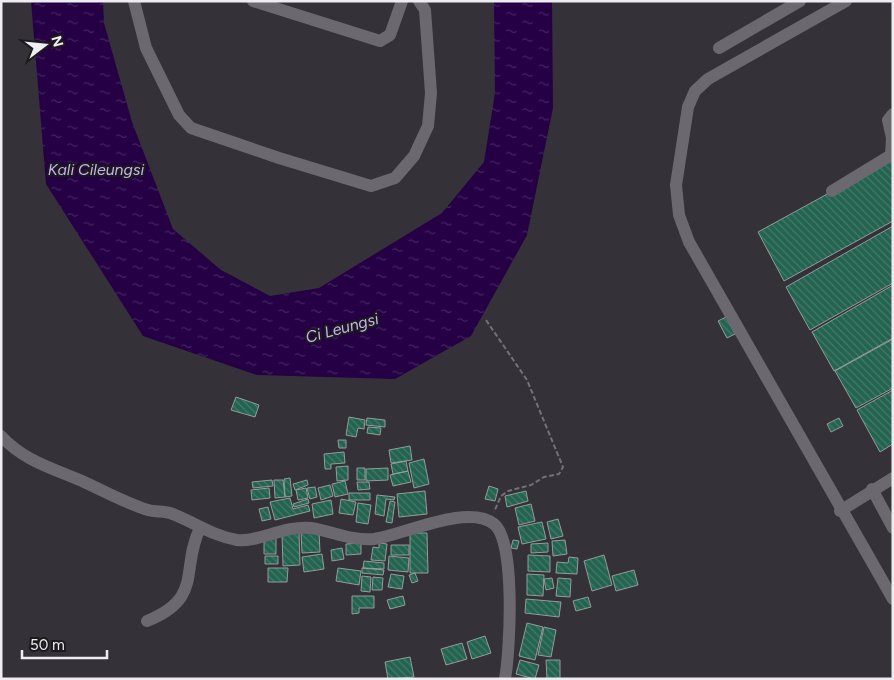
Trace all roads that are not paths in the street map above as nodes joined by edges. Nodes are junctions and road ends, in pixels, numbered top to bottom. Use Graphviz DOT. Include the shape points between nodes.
graph roads {
  1 [pos="134,1"];
  2 [pos="253,1"];
  3 [pos="402,1"];
  4 [pos="419,1"];
  5 [pos="800,1"];
  6 [pos="846,1"];
  7 [pos="719,48"];
  8 [pos="893,114"];
  9 [pos="832,191"];
  10 [pos="1,436"];
  11 [pos="893,478"];
  12 [pos="872,489"];
  13 [pos="840,510"];
  14 [pos="200,528"];
  15 [pos="893,528"];
  16 [pos="892,597"];
  17 [pos="147,621"];
  18 [pos="505,679"];
  1 -- 4 [label="street" via="146,48 179,116 191,128 371,186 395,178 414,156 428,126 431,93 425,10"];
  2 -- 3 [label="street" via="380,42 390,35"];
  5 -- 7 [label="street"];
  6 -- 13 [label="street" via="708,79 695,91 688,107 676,185 679,215 689,242"];
  8 -- 9 [label="street" via="888,120 891,155"];
  10 -- 14 [label="street" via="35,463 129,503 170,513"];
  11 -- 12 [label="street"];
  12 -- 13 [label="street"];
  12 -- 15 [label="street"];
  13 -- 16 [label="street"];
  14 -- 17 [label="street" via="191,550 190,578 184,591 170,610"];
  14 -- 18 [label="street" via="239,540 291,528 310,528 356,539 373,539 460,518 490,521 503,538 508,576 511,610"];
}
